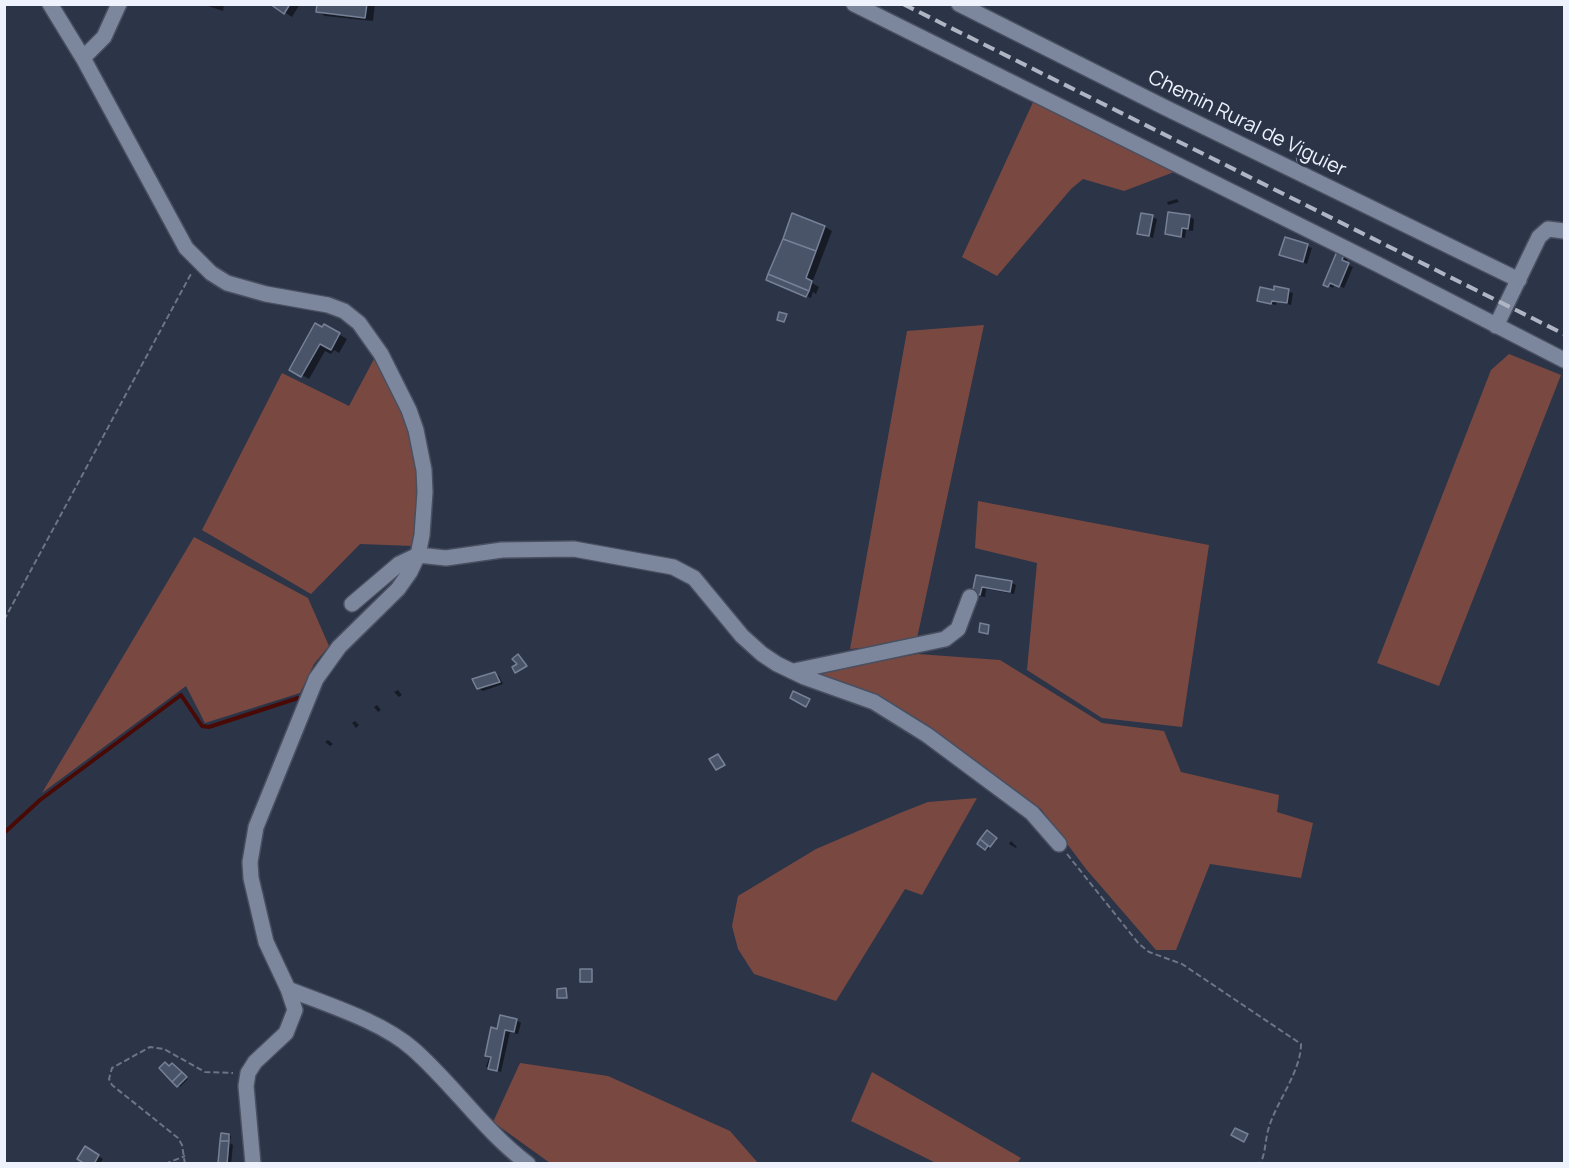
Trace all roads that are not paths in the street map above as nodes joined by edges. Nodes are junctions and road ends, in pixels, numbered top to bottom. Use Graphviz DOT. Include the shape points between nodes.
graph roads {
  1 [pos="50,4"];
  2 [pos="119,4"];
  3 [pos="854,4"];
  4 [pos="959,4"];
  5 [pos="83,58"];
  6 [pos="1564,231"];
  7 [pos="1519,280"];
  8 [pos="1496,326"];
  9 [pos="1564,360"];
  10 [pos="417,555"];
  11 [pos="970,597"];
  12 [pos="352,604"];
  13 [pos="794,671"];
  14 [pos="1059,844"];
  15 [pos="288,989"];
  16 [pos="253,1164"];
  17 [pos="528,1164"];
  1 -- 5 [label="street"];
  2 -- 5 [label="street" via="104,37"];
  3 -- 8 [label="street"];
  4 -- 7 [label="street, Chemin Rural de Viguier"];
  5 -- 10 [label="street" via="180,238 197,261 227,283 328,304 344,311 371,338 409,410 421,449 425,492"];
  6 -- 7 [label="street" via="1543,232"];
  7 -- 8 [label="street"];
  8 -- 9 [label="street"];
  10 -- 12 [label="street" via="399,564"];
  10 -- 13 [label="street" via="447,558 502,550 574,549 673,567 694,578 762,654"];
  10 -- 15 [label="street" via="398,589 339,647 316,679 256,827 251,878 266,942"];
  11 -- 13 [label="street" via="958,629 945,639"];
  13 -- 14 [label="street" via="874,702 927,735 1032,813"];
  15 -- 16 [label="street" via="295,1010 292,1023 248,1073"];
  15 -- 17 [label="street" via="386,1030 412,1048"];
}
